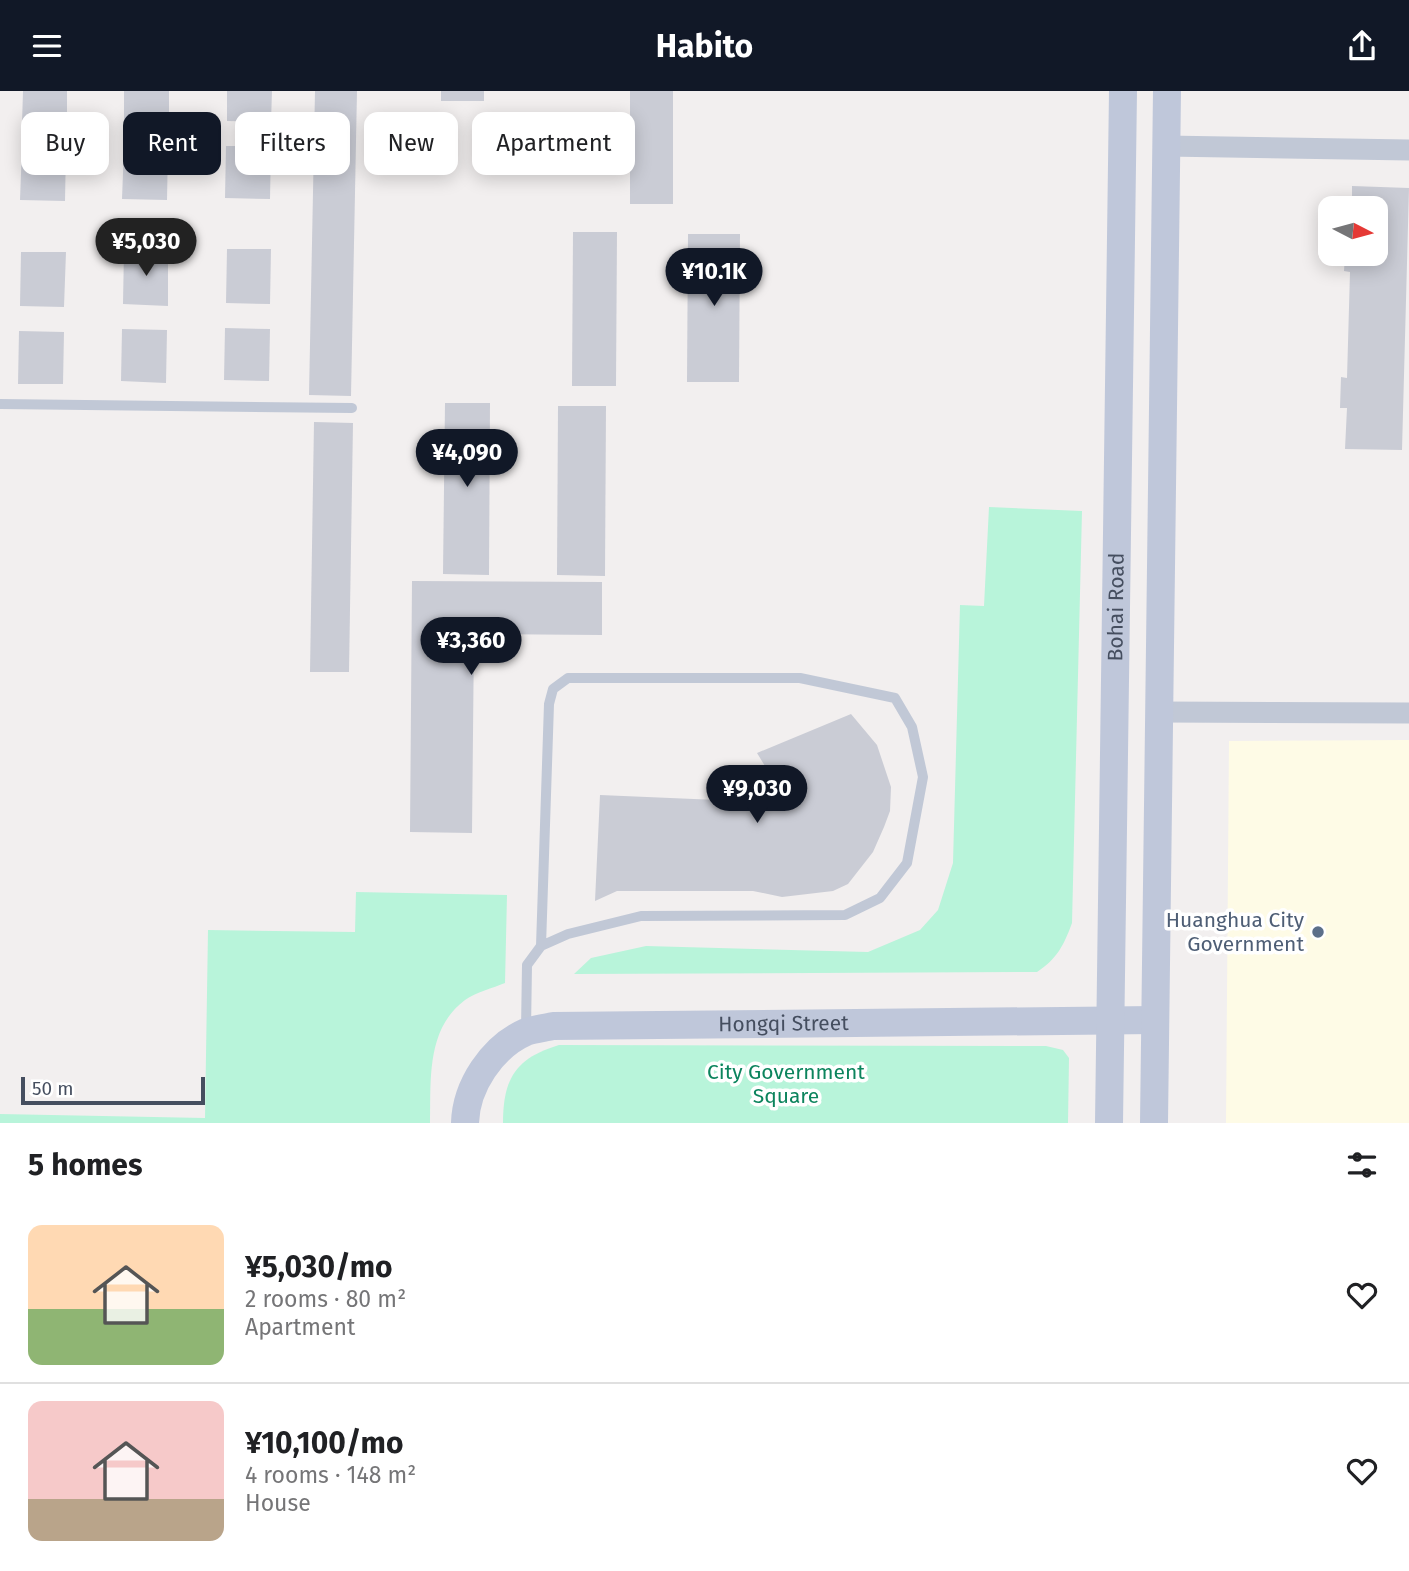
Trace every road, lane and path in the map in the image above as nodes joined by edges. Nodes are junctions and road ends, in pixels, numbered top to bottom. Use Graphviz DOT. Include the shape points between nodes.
graph roads {
  1 [pos="1123,91"];
  2 [pos="1167,91"];
  3 [pos="1166,146"];
  4 [pos="1409,150"];
  5 [pos="0,404"];
  6 [pos="352,408"];
  7 [pos="1159,712"];
  8 [pos="1409,713"];
  9 [pos="541,946"];
  10 [pos="1111,1020"];
  11 [pos="1156,1020"];
  12 [pos="526,1032"];
  13 [pos="466,1123"];
  14 [pos="1109,1123"];
  15 [pos="1154,1123"];
  1 -- 10 [label="main road, Bohai Road"];
  2 -- 3 [label="main road, Bohai Road"];
  3 -- 4 [label="street"];
  3 -- 7 [label="main road, Bohai Road"];
  5 -- 6 [label="lane"];
  7 -- 8 [label="street"];
  7 -- 11 [label="main road, Bohai Road"];
  9 -- 9 [label="lane" via="604,923 641,916 845,915 880,898 907,863 923,776 912,727 895,698 800,678 568,678 553,689 549,704"];
  9 -- 12 [label="lane" via="527,965"];
  10 -- 11 [label="main road, Hongqi Street"];
  10 -- 12 [label="main road, Hongqi Street" via="553,1026"];
  10 -- 14 [label="main road, Bohai Road"];
  11 -- 15 [label="main road, Bohai Road"];
  12 -- 13 [label="main road, Hongqi Street" via="493,1056 473,1085"];
}
